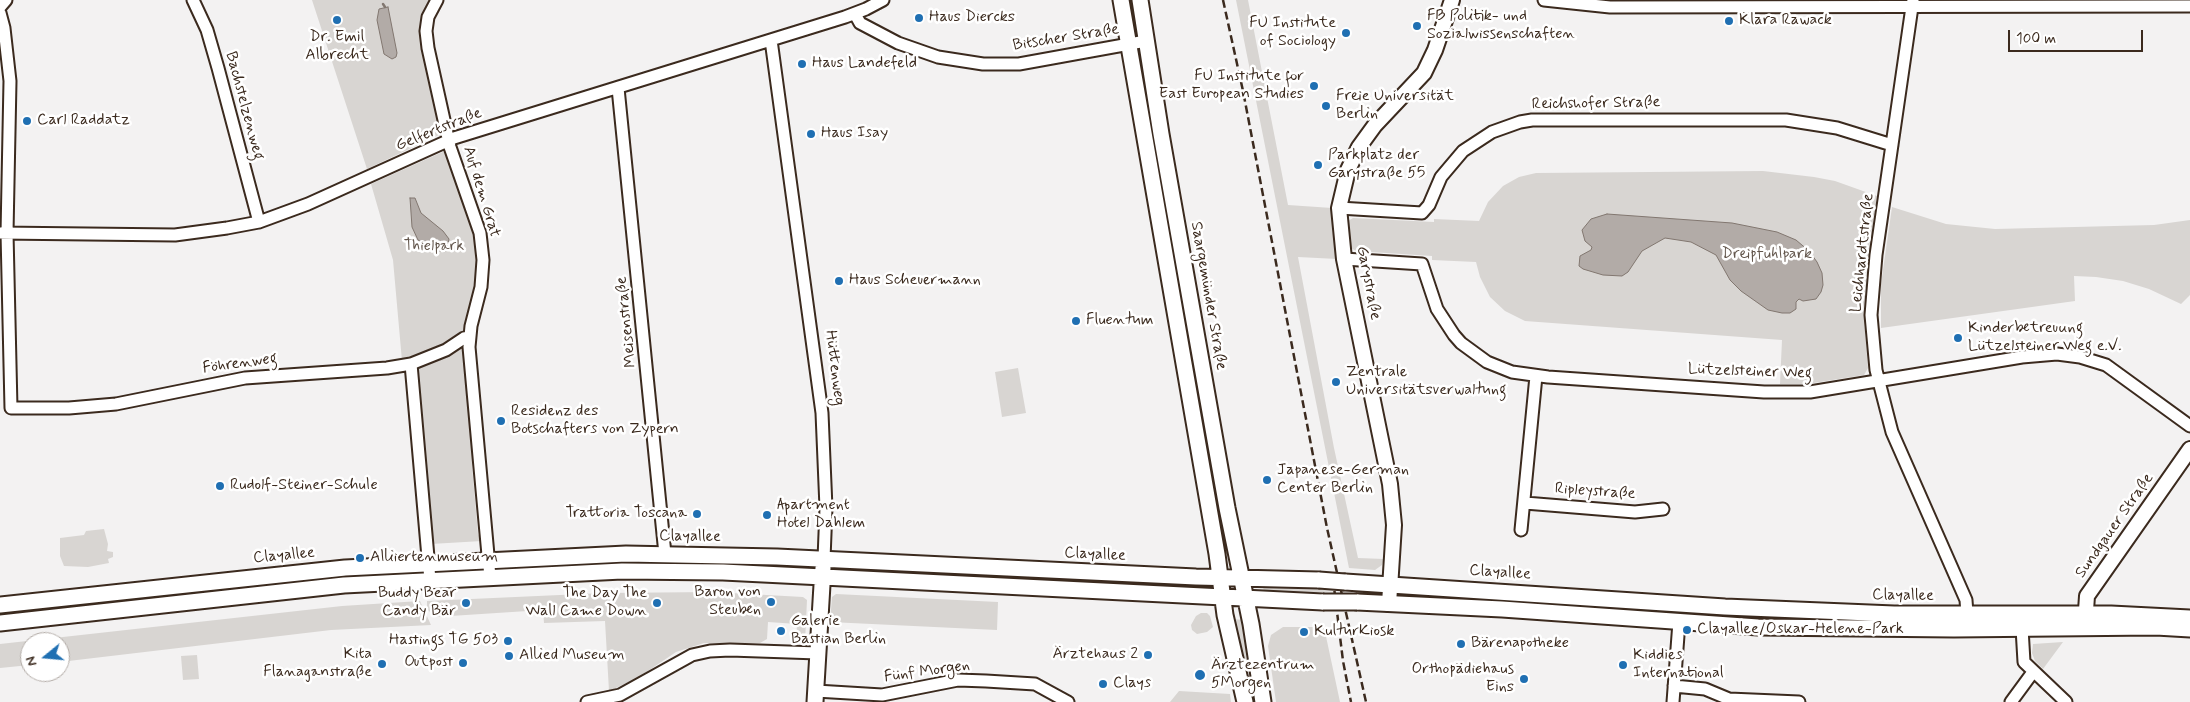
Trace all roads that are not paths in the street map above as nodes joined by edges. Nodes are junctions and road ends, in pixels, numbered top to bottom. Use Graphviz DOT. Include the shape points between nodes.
graph roads {
  1 [pos="6,0"];
  2 [pos="193,0"];
  3 [pos="437,0"];
  4 [pos="882,0"];
  5 [pos="1121,0"];
  6 [pos="1140,0"];
  7 [pos="1452,0"];
  8 [pos="1544,0"];
  9 [pos="1913,3"];
  10 [pos="2016,3"];
  11 [pos="2190,6"];
  12 [pos="0,7"];
  13 [pos="0,14"];
  14 [pos="855,14"];
  15 [pos="771,40"];
  16 [pos="1146,41"];
  17 [pos="1129,44"];
  18 [pos="618,88"];
  19 [pos="449,140"];
  20 [pos="1892,144"];
  21 [pos="1339,208"];
  22 [pos="258,222"];
  23 [pos="3,233"];
  24 [pos="1344,259"];
  25 [pos="469,337"];
  26 [pos="411,364"];
  27 [pos="1536,376"];
  28 [pos="1879,382"];
  29 [pos="2190,426"];
  30 [pos="2190,449"];
  31 [pos="1524,503"];
  32 [pos="1663,509"];
  33 [pos="1521,530"];
  34 [pos="665,554"];
  35 [pos="488,559"];
  36 [pos="824,559"];
  37 [pos="429,562"];
  38 [pos="490,577"];
  39 [pos="822,577"];
  40 [pos="1219,577"];
  41 [pos="1240,577"];
  42 [pos="430,580"];
  43 [pos="1390,584"];
  44 [pos="1222,597"];
  45 [pos="1245,598"];
  46 [pos="1389,604"];
  47 [pos="0,605"];
  48 [pos="1966,614"];
  49 [pos="2190,618"];
  50 [pos="2085,621"];
  51 [pos="1679,622"];
  52 [pos="0,623"];
  53 [pos="2022,628"];
  54 [pos="2190,629"];
  55 [pos="818,653"];
  56 [pos="2033,672"];
  57 [pos="1674,686"];
  58 [pos="816,697"];
  59 [pos="587,702"];
  60 [pos="1068,702"];
  61 [pos="1246,702"];
  62 [pos="1263,702"];
  63 [pos="1673,702"];
  64 [pos="1799,702"];
  65 [pos="2011,702"];
  66 [pos="2066,702"];
  1 -- 12 [label="street"];
  2 -- 22 [label="street, Bachstelzenweg" via="207,30"];
  3 -- 19 [label="street, Auf dem Grat" via="428,17 426,32"];
  4 -- 14 [label="street, Gelfertstraße"];
  5 -- 17 [label="main road"];
  6 -- 16 [label="main road, Saargemünder Straße"];
  7 -- 21 [label="street, Garystraße" via="1424,72 1359,147 1344,181"];
  8 -- 9 [label="street" via="1610,7"];
  9 -- 10 [label="street"];
  9 -- 20 [label="street, Leichhardtstraße"];
  10 -- 11 [label="street"];
  13 -- 23 [label="street" via="10,81"];
  14 -- 15 [label="street, Gelfertstraße"];
  14 -- 17 [label="street, Bitscher Straße" via="864,26 898,43 938,56 983,64 1019,64"];
  15 -- 18 [label="street, Gelfertstraße"];
  15 -- 36 [label="street, Hüttenweg" via="822,413 826,508"];
  16 -- 17 [label="street, Bitscher Straße"];
  16 -- 41 [label="main road, Saargemünder Straße"];
  17 -- 40 [label="main road"];
  18 -- 19 [label="street, Gelfertstraße"];
  18 -- 34 [label="street, Meisenstraße"];
  19 -- 22 [label="street, Gelfertstraße" via="308,204"];
  19 -- 25 [label="street, Auf dem Grat" via="480,233 483,260 481,287"];
  20 -- 21 [label="street, Reichshofer Straße" via="1837,128 1786,120 1532,120 1497,129 1468,148 1441,177 1422,212"];
  20 -- 28 [label="street, Leichhardtstraße" via="1871,315"];
  21 -- 24 [label="street, Garystraße"];
  22 -- 23 [label="street, Gelfertstraße" via="176,235"];
  23 -- 26 [label="street, Föhrenweg" via="11,408 116,404 244,378"];
  24 -- 27 [label="street, Lützelsteiner Weg" via="1422,264 1437,309 1461,343 1487,362 1512,372"];
  24 -- 43 [label="street, Garystraße" via="1390,484 1394,525"];
  25 -- 26 [label="street, Föhrenweg"];
  25 -- 35 [label="street, Auf dem Grat"];
  26 -- 37 [label="street"];
  27 -- 28 [label="street, Lützelsteiner Weg" via="1777,392 1810,392"];
  27 -- 31 [label="street"];
  28 -- 29 [label="street, Lützelsteiner Weg" via="2022,357 2057,354 2080,357 2106,365"];
  28 -- 48 [label="street, Leichhardtstraße" via="1899,451 1966,600"];
  30 -- 50 [label="street, Sundgauer Straße" via="2087,596"];
  31 -- 32 [label="street, Ripleystraße" via="1635,512"];
  31 -- 33 [label="street"];
  34 -- 35 [label="main road, Clayallee"];
  34 -- 36 [label="main road, Clayallee"];
  35 -- 37 [label="main road, Clayallee"];
  35 -- 38 [label="street, Auf dem Grat"];
  36 -- 39 [label="main road, Hüttenweg"];
  36 -- 40 [label="main road, Clayallee"];
  37 -- 42 [label="street"];
  37 -- 47 [label="main road, Clayallee" via="242,577"];
  38 -- 39 [label="main road, Clayallee" via="661,570"];
  38 -- 42 [label="main road, Clayallee"];
  39 -- 44 [label="main road, Clayallee"];
  39 -- 55 [label="main road, Hüttenweg"];
  40 -- 41 [label="main road, Clayallee"];
  40 -- 44 [label="main road"];
  41 -- 43 [label="main road, Clayallee, bridge"];
  41 -- 45 [label="main road, Saargemünder Straße"];
  42 -- 52 [label="main road, Clayallee" via="292,590"];
  43 -- 46 [label="street, Garystraße"];
  43 -- 48 [label="main road, Clayallee" via="1725,607"];
  44 -- 45 [label="main road, Clayallee"];
  44 -- 61 [label="main road"];
  45 -- 46 [label="main road, Clayallee, bridge"];
  45 -- 62 [label="main road, Saargemünder Straße"];
  46 -- 51 [label="main road, Clayallee"];
  48 -- 50 [label="main road, Clayallee"];
  49 -- 50 [label="main road, Clayallee"];
  50 -- 53 [label="main road, Clayallee"];
  50 -- 54 [label="main road, Clayallee"];
  51 -- 53 [label="main road, Clayallee" via="1758,627"];
  51 -- 57 [label="street"];
  53 -- 56 [label="street" via="2023,658"];
  55 -- 58 [label="main road, Hüttenweg"];
  55 -- 59 [label="street" via="710,651 692,655 620,695"];
  56 -- 65 [label="street"];
  56 -- 66 [label="street"];
  57 -- 63 [label="street"];
  57 -- 64 [label="street" via="1705,689 1729,700"];
  58 -- 60 [label="street, Fünf Morgen" via="882,695 958,680 1035,684"];
}
